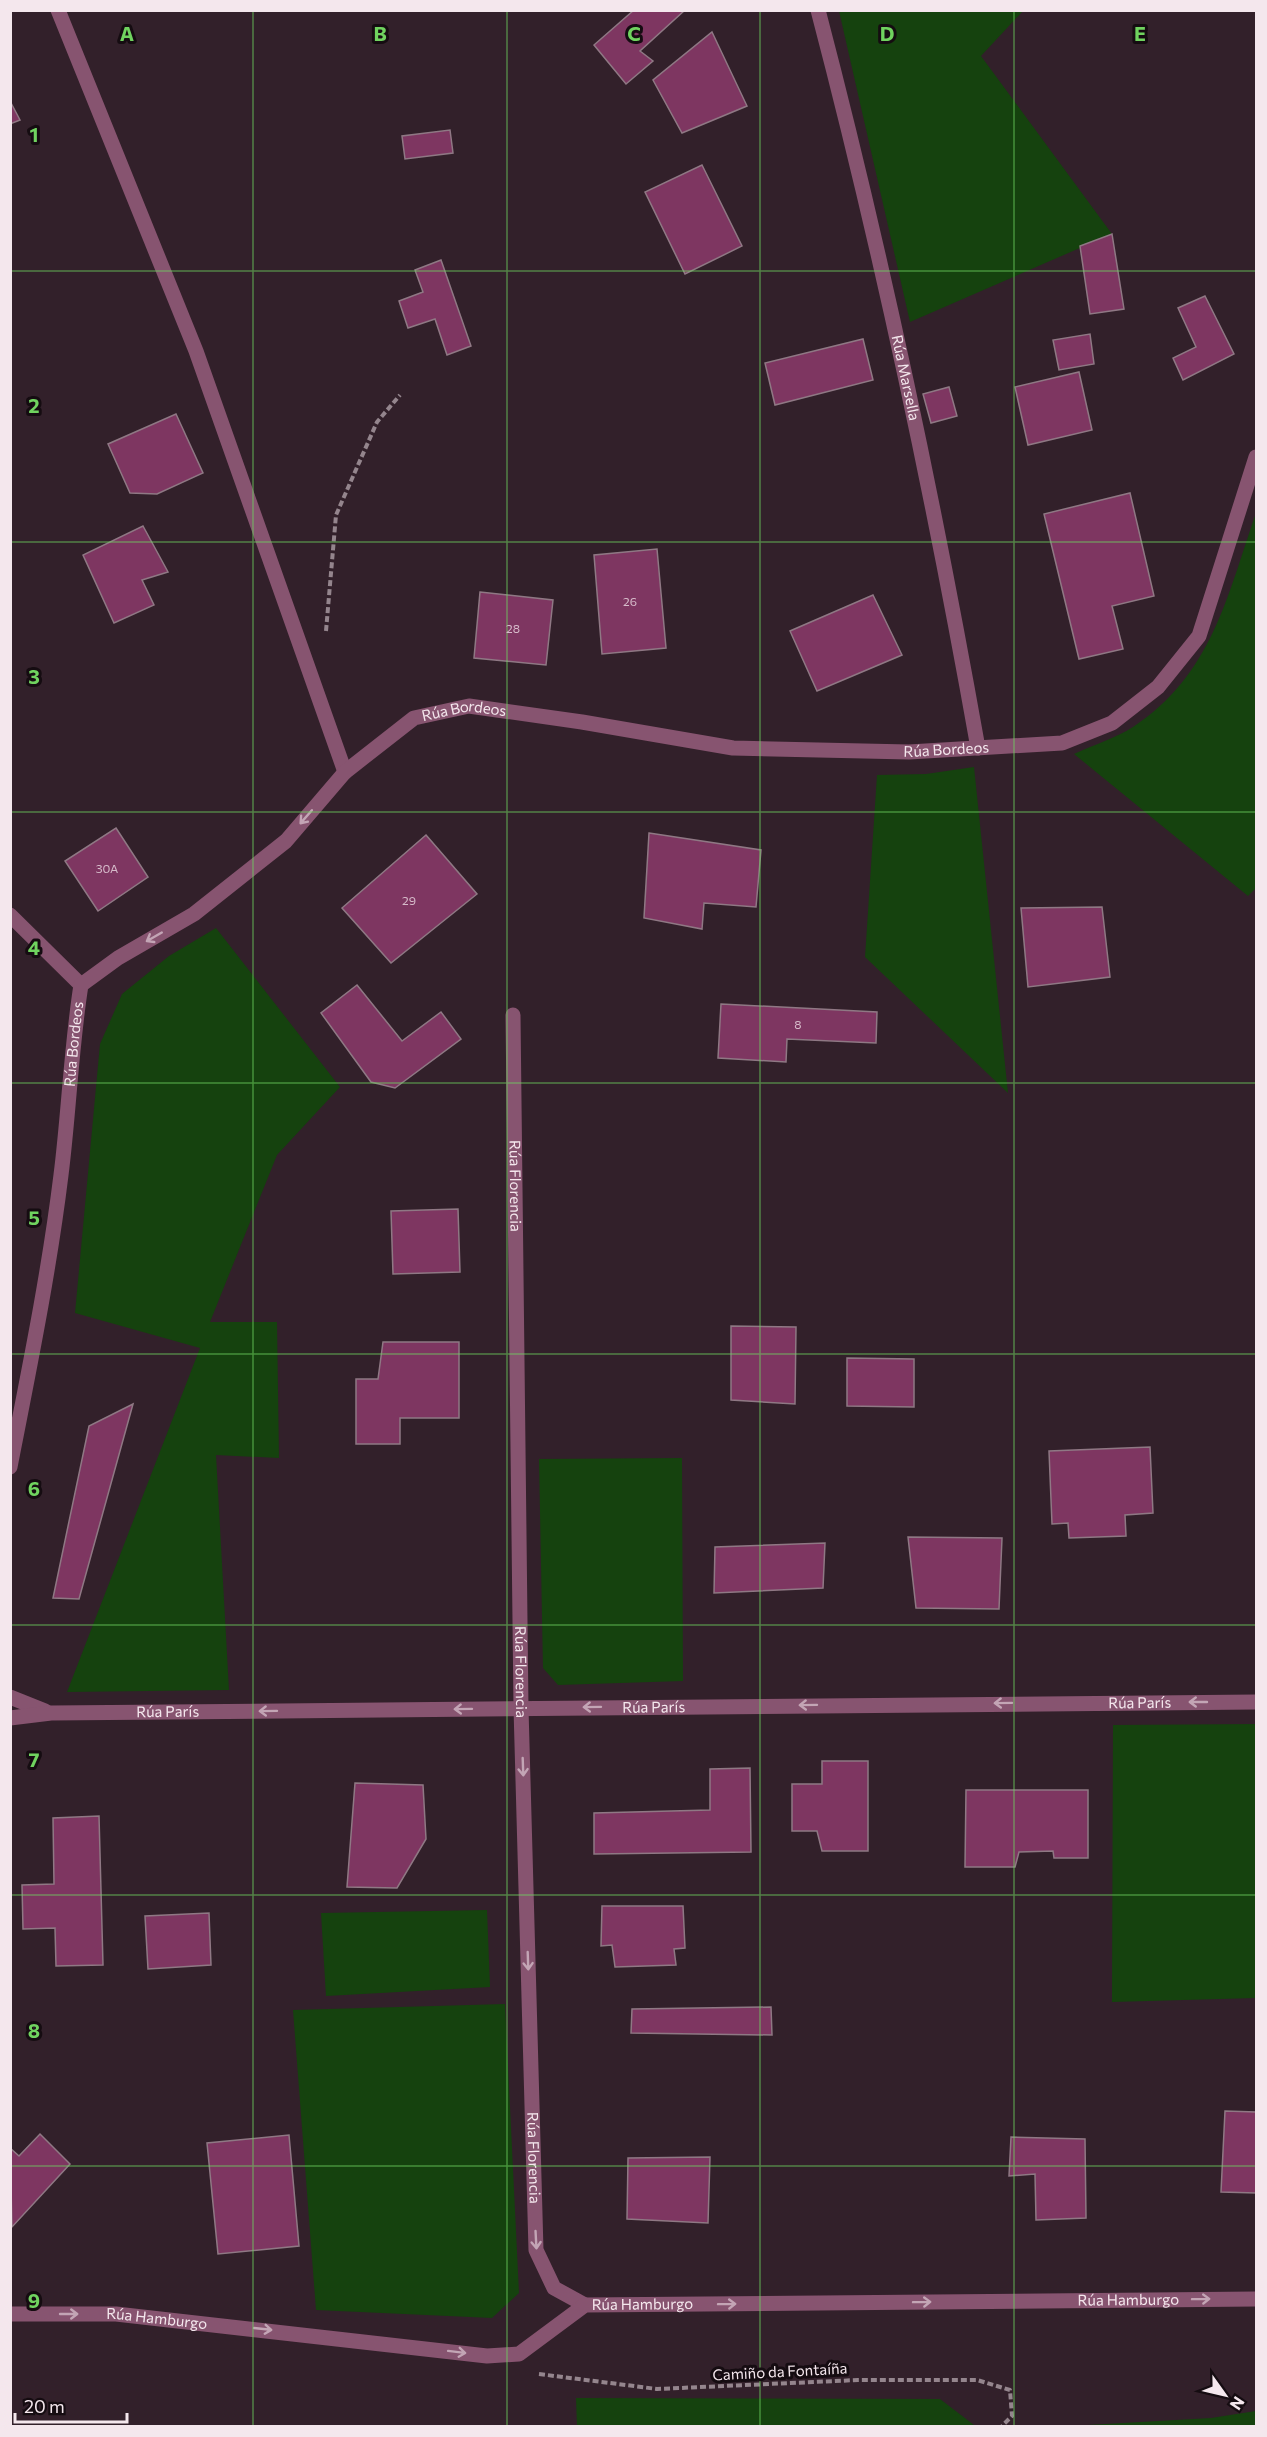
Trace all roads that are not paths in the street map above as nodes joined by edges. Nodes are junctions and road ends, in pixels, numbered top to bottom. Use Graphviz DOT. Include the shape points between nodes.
graph roads {
  1 [pos="58,10"];
  2 [pos="818,10"];
  3 [pos="1257,457"];
  4 [pos="978,748"];
  5 [pos="345,772"];
  6 [pos="10,915"];
  7 [pos="81,985"];
  8 [pos="513,1015"];
  9 [pos="10,1467"];
  10 [pos="10,1697"];
  11 [pos="1257,1702"];
  12 [pos="521,1708"];
  13 [pos="51,1713"];
  14 [pos="10,1718"];
  15 [pos="1257,2299"];
  16 [pos="585,2305"];
  17 [pos="10,2314"];
  1 -- 5 [label="street" via="196,351"];
  2 -- 4 [label="street, Rúa Marsella" via="862,178 955,617"];
  3 -- 4 [label="street, Rúa Bordeos" via="1199,636 1158,687 1112,723 1062,743"];
  4 -- 5 [label="street, Rúa Bordeos" via="909,752 733,748 469,706 414,718"];
  5 -- 7 [label="street, Rúa Bordeos, one-way" via="286,841 194,914 118,958"];
  6 -- 7 [label="street"];
  7 -- 9 [label="street, Rúa Bordeos" via="62,1174"];
  8 -- 12 [label="street, Rúa Florencia"];
  10 -- 13 [label="street, Rúa París"];
  11 -- 12 [label="street, Rúa París, one-way"];
  12 -- 13 [label="street, Rúa París, one-way"];
  12 -- 16 [label="street, Rúa Florencia, one-way" via="536,2250 554,2288"];
  13 -- 14 [label="street, Rúa París"];
  16 -- 15 [label="street, Rúa Hamburgo, one-way"];
  17 -- 16 [label="street, Rúa Hamburgo, one-way" via="116,2314 487,2356 519,2354"];
}
